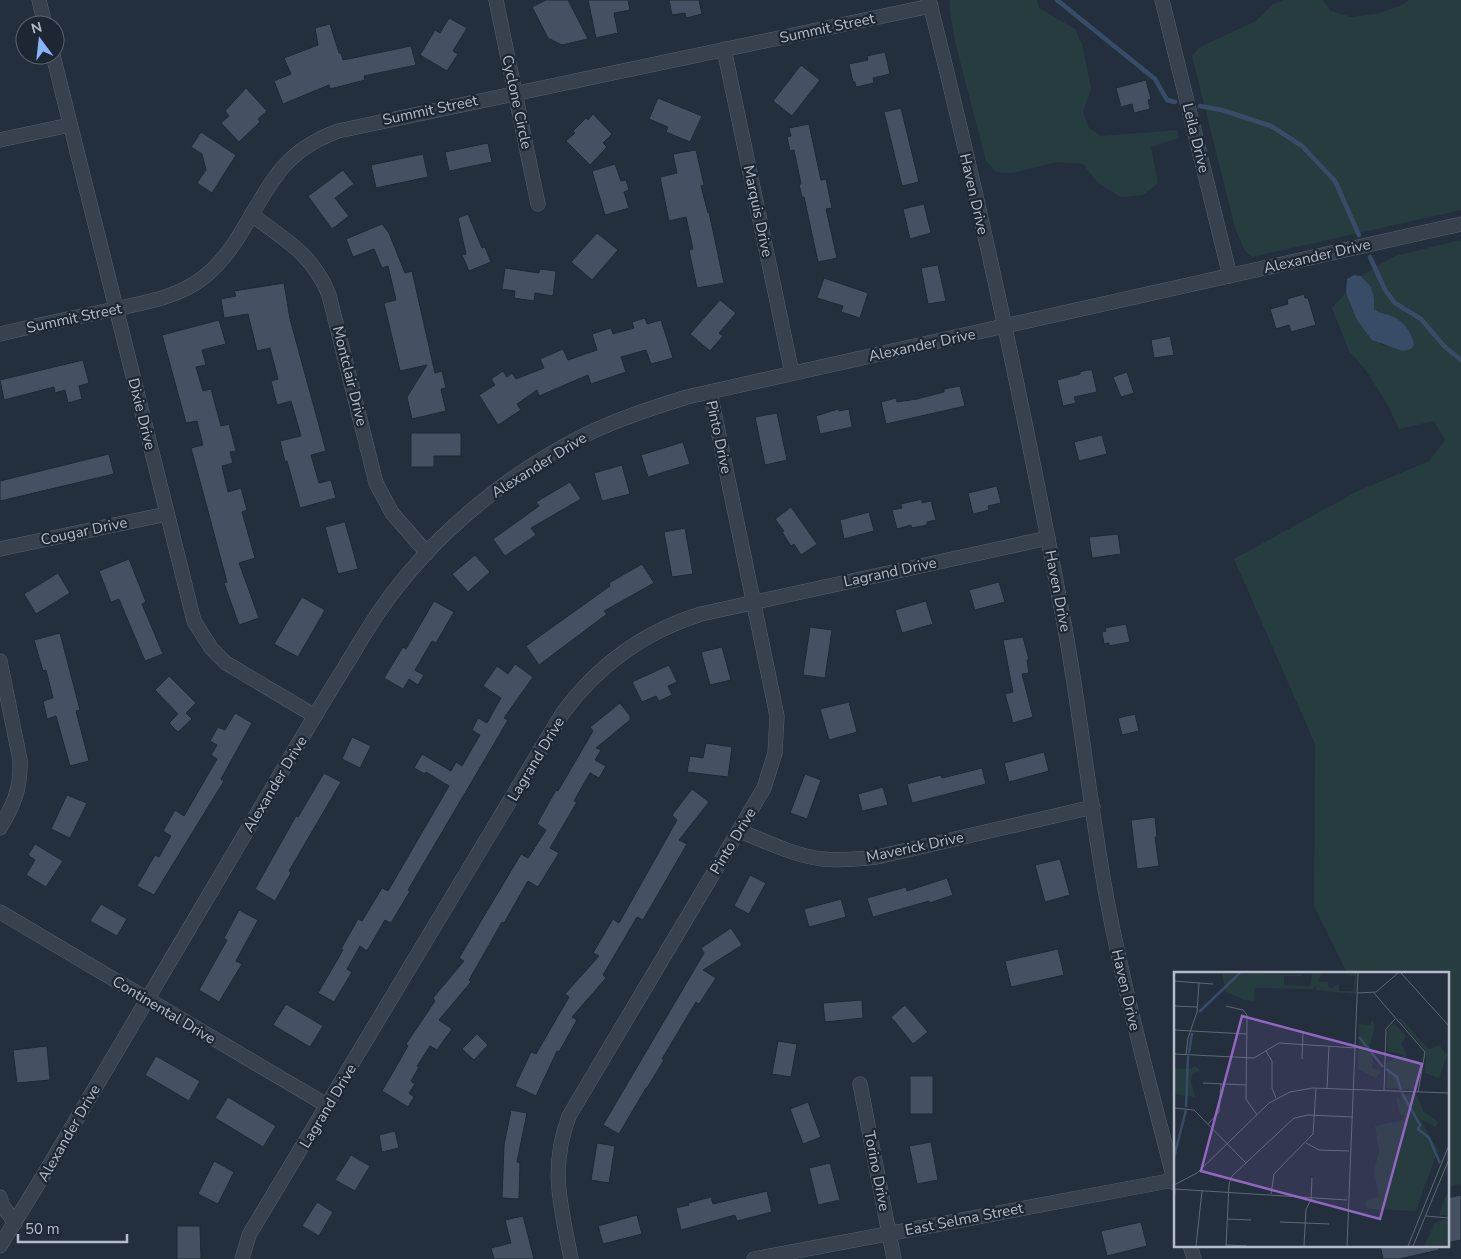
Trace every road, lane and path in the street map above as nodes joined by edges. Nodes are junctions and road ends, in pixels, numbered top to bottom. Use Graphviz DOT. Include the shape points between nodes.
graph roads {
  1 [pos="39,0"];
  2 [pos="496,0"];
  3 [pos="1162,0"];
  4 [pos="930,3"];
  5 [pos="43,15"];
  6 [pos="724,49"];
  7 [pos="55,65"];
  8 [pos="516,93"];
  9 [pos="70,125"];
  10 [pos="0,140"];
  11 [pos="538,204"];
  12 [pos="252,215"];
  13 [pos="1461,224"];
  14 [pos="1230,276"];
  15 [pos="116,309"];
  16 [pos="1005,327"];
  17 [pos="0,334"];
  18 [pos="792,374"];
  19 [pos="710,392"];
  20 [pos="167,514"];
  21 [pos="1048,538"];
  22 [pos="0,549"];
  23 [pos="427,553"];
  24 [pos="754,602"];
  25 [pos="0,661"];
  26 [pos="315,716"];
  27 [pos="1093,807"];
  28 [pos="0,828"];
  29 [pos="739,831"];
  30 [pos="0,912"];
  31 [pos="147,1000"];
  32 [pos="860,1084"];
  33 [pos="328,1106"];
  34 [pos="1174,1181"];
  35 [pos="0,1197"];
  36 [pos="15,1224"];
  37 [pos="890,1233"];
  38 [pos="0,1246"];
  39 [pos="1190,1246"];
  40 [pos="242,1259"];
  41 [pos="572,1259"];
  42 [pos="754,1259"];
  43 [pos="894,1259"];
  44 [pos="1194,1259"];
  1 -- 5 [label="street"];
  2 -- 8 [label="street, Cyclone Circle"];
  3 -- 14 [label="street, Leila Drive"];
  4 -- 6 [label="street, Summit Street"];
  4 -- 16 [label="street, Haven Drive"];
  6 -- 8 [label="street, Summit Street"];
  6 -- 18 [label="street, Marquis Drive"];
  7 -- 9 [label="street, Dixie Drive"];
  8 -- 11 [label="street, Cyclone Circle"];
  8 -- 12 [label="street, Summit Street" via="353,126 323,136 284,166"];
  9 -- 10 [label="street"];
  9 -- 15 [label="street, Dixie Drive"];
  12 -- 15 [label="street, Summit Street" via="225,256 198,282 164,298"];
  12 -- 23 [label="street, Montclair Drive" via="297,248 322,278 376,483 392,513"];
  13 -- 14 [label="street, Alexander Drive"];
  14 -- 16 [label="street, Alexander Drive"];
  15 -- 17 [label="street, Summit Street"];
  15 -- 20 [label="street, Dixie Drive"];
  16 -- 18 [label="street, Alexander Drive"];
  16 -- 21 [label="street, Haven Drive"];
  18 -- 19 [label="street, Alexander Drive"];
  19 -- 23 [label="street, Alexander Drive" via="633,415 563,447 490,495"];
  19 -- 24 [label="street, Pinto Drive"];
  20 -- 22 [label="street, Cougar Drive"];
  20 -- 26 [label="street, Dixie Drive" via="191,611 211,648 226,663"];
  21 -- 24 [label="street, Lagrand Drive"];
  21 -- 27 [label="street, Haven Drive" via="1076,688"];
  23 -- 26 [label="street, Alexander Drive" via="384,605"];
  24 -- 29 [label="street, Pinto Drive" via="777,716 777,741 766,783"];
  24 -- 33 [label="street, Lagrand Drive" via="682,620 647,636 614,658 580,691 562,714"];
  25 -- 28 [label="street" via="20,760 17,796"];
  26 -- 31 [label="street, Alexander Drive"];
  27 -- 29 [label="street, Maverick Drive" via="858,859 806,856"];
  27 -- 34 [label="street, Haven Drive" via="1114,937"];
  29 -- 41 [label="street, Pinto Drive" via="569,1116 560,1146 558,1178"];
  30 -- 31 [label="street, Continental Drive"];
  31 -- 33 [label="street, Continental Drive"];
  31 -- 36 [label="street, Alexander Drive"];
  32 -- 37 [label="street, Torino Drive"];
  33 -- 40 [label="street, Lagrand Drive" via="249,1235"];
  34 -- 37 [label="street, East Selma Street"];
  35 -- 36 [label="street"];
  36 -- 38 [label="street, Alexander Drive"];
  37 -- 42 [label="street, East Selma Street"];
  37 -- 43 [label="street, Torino Drive"];
  39 -- 44 [label="street"];
}
